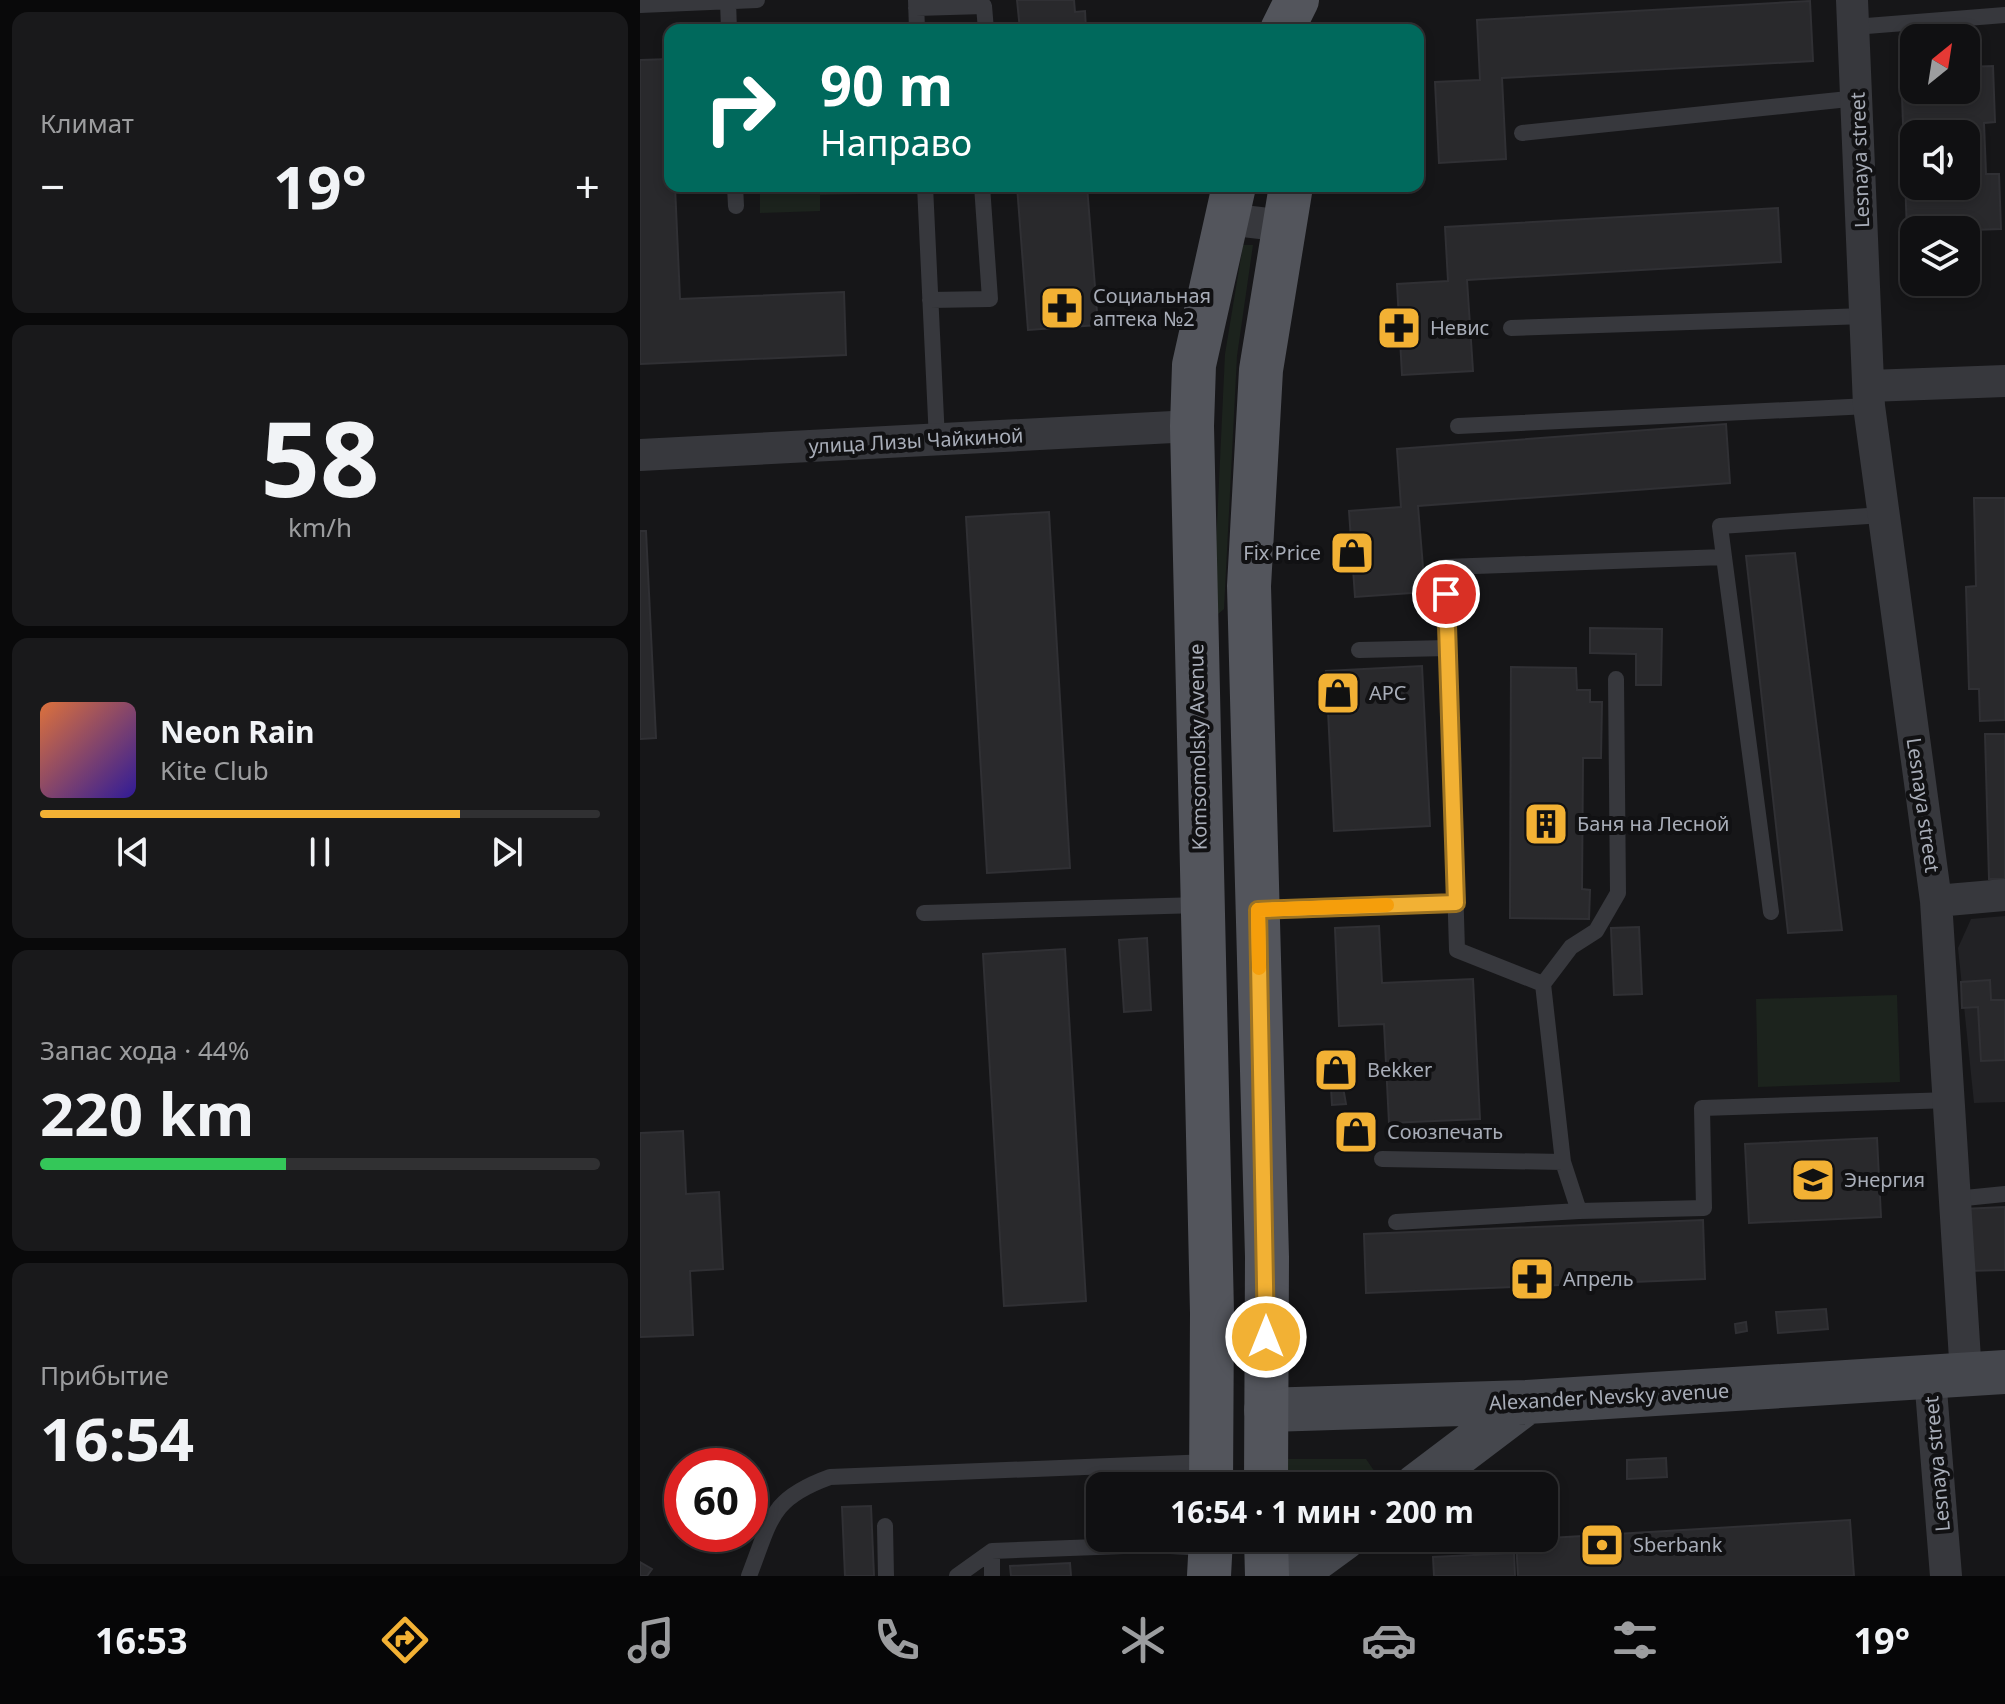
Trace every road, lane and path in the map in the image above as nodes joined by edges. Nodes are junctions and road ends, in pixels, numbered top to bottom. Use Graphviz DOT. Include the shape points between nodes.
graph roads {
  1 [pos="757,0"];
  2 [pos="1297,0"];
  3 [pos="1313,0"];
  4 [pos="728,1"];
  5 [pos="916,4"];
  6 [pos="640,5"];
  7 [pos="1853,14"];
  8 [pos="2005,15"];
  9 [pos="729,24"];
  10 [pos="917,24"];
  11 [pos="986,24"];
  12 [pos="1285,24"];
  13 [pos="1311,24"];
  14 [pos="1858,98"];
  15 [pos="1522,133"];
  16 [pos="735,192"];
  17 [pos="925,192"];
  18 [pos="982,192"];
  19 [pos="1230,203"];
  20 [pos="736,206"];
  21 [pos="1288,206"];
  22 [pos="930,300"];
  23 [pos="1865,316"];
  24 [pos="1511,328"];
  25 [pos="2005,381"];
  26 [pos="1869,396"];
  27 [pos="1192,426"];
  28 [pos="1458,426"];
  29 [pos="937,440"];
  30 [pos="640,455"];
  31 [pos="1883,515"];
  32 [pos="1724,557"];
  33 [pos="1448,648"];
  34 [pos="1359,650"];
  35 [pos="1616,679"];
  36 [pos="2005,895"];
  37 [pos="1936,901"];
  38 [pos="1456,903"];
  39 [pos="1202,905"];
  40 [pos="1258,910"];
  41 [pos="1771,912"];
  42 [pos="924,913"];
  43 [pos="1543,984"];
  44 [pos="1951,1100"];
  45 [pos="1382,1159"];
  46 [pos="1563,1162"];
  47 [pos="2005,1194"];
  48 [pos="1955,1199"];
  49 [pos="1579,1211"];
  50 [pos="1396,1222"];
  51 [pos="1967,1375"];
  52 [pos="1527,1402"];
  53 [pos="1212,1410"];
  54 [pos="1266,1410"];
  55 [pos="1212,1472"];
  56 [pos="1266,1472"];
  57 [pos="1434,1472"];
  58 [pos="1086,1475"];
  59 [pos="885,1526"];
  60 [pos="992,1551"];
  61 [pos="1266,1552"];
  62 [pos="1325,1552"];
  63 [pos="1210,1554"];
  64 [pos="749,1576"];
  65 [pos="886,1576"];
  66 [pos="957,1576"];
  67 [pos="992,1576"];
  68 [pos="1267,1576"];
  69 [pos="1292,1576"];
  70 [pos="1946,1576"];
  1 -- 4 [label="lane"];
  2 -- 12 [label="main road"];
  3 -- 13 [label="main road"];
  4 -- 6 [label="lane"];
  4 -- 9 [label="lane"];
  5 -- 10 [label="lane"];
  5 -- 11 [label="lane" via="984,6"];
  7 -- 8 [label="lane"];
  7 -- 14 [label="street, Lesnaya street"];
  14 -- 15 [label="lane"];
  14 -- 23 [label="street, Lesnaya street"];
  16 -- 20 [label="lane"];
  17 -- 22 [label="lane"];
  18 -- 22 [label="lane" via="990,299"];
  19 -- 21 [label="street"];
  19 -- 27 [label="main road, Komsomolsky Avenue" via="1194,365"];
  21 -- 40 [label="main road" via="1261,370 1249,586"];
  22 -- 29 [label="lane"];
  23 -- 24 [label="lane"];
  23 -- 26 [label="street, Lesnaya street"];
  25 -- 26 [label="street"];
  26 -- 28 [label="lane"];
  26 -- 31 [label="street, Lesnaya street"];
  27 -- 29 [label="street, улица Лизы Чайкиной"];
  27 -- 39 [label="main road, Komsomolsky Avenue"];
  29 -- 30 [label="street, улица Лизы Чайкиной"];
  31 -- 32 [label="lane" via="1720,526"];
  31 -- 37 [label="street, Lesnaya street"];
  32 -- 33 [label="lane" via="1446,567"];
  32 -- 41 [label="lane"];
  33 -- 34 [label="lane"];
  33 -- 38 [label="lane"];
  35 -- 43 [label="lane" via="1618,893 1596,931 1571,947"];
  36 -- 37 [label="street"];
  37 -- 44 [label="street, Lesnaya street"];
  38 -- 40 [label="lane"];
  38 -- 43 [label="lane" via="1457,950"];
  39 -- 42 [label="lane"];
  39 -- 53 [label="main road"];
  40 -- 54 [label="main road"];
  43 -- 46 [label="lane"];
  44 -- 48 [label="street, Lesnaya street"];
  44 -- 49 [label="lane" via="1702,1108 1704,1208"];
  45 -- 46 [label="lane"];
  46 -- 49 [label="lane"];
  47 -- 48 [label="lane"];
  48 -- 51 [label="street, Lesnaya street"];
  49 -- 50 [label="lane"];
  51 -- 52 [label="main road, Alexander Nevsky avenue"];
  51 -- 70 [label="street, Lesnaya street"];
  52 -- 54 [label="main road, Alexander Nevsky avenue"];
  52 -- 57 [label="main road"];
  53 -- 54 [label="main road, Alexander Nevsky avenue"];
  53 -- 55 [label="main road"];
  54 -- 56 [label="main road"];
  58 -- 64 [label="lane" via="830,1477 798,1489 775,1508"];
  59 -- 65 [label="lane"];
  60 -- 63 [label="lane" via="1151,1545"];
  60 -- 66 [label="lane"];
  60 -- 67 [label="lane"];
  61 -- 68 [label="main road"];
  62 -- 69 [label="main road"];
}
